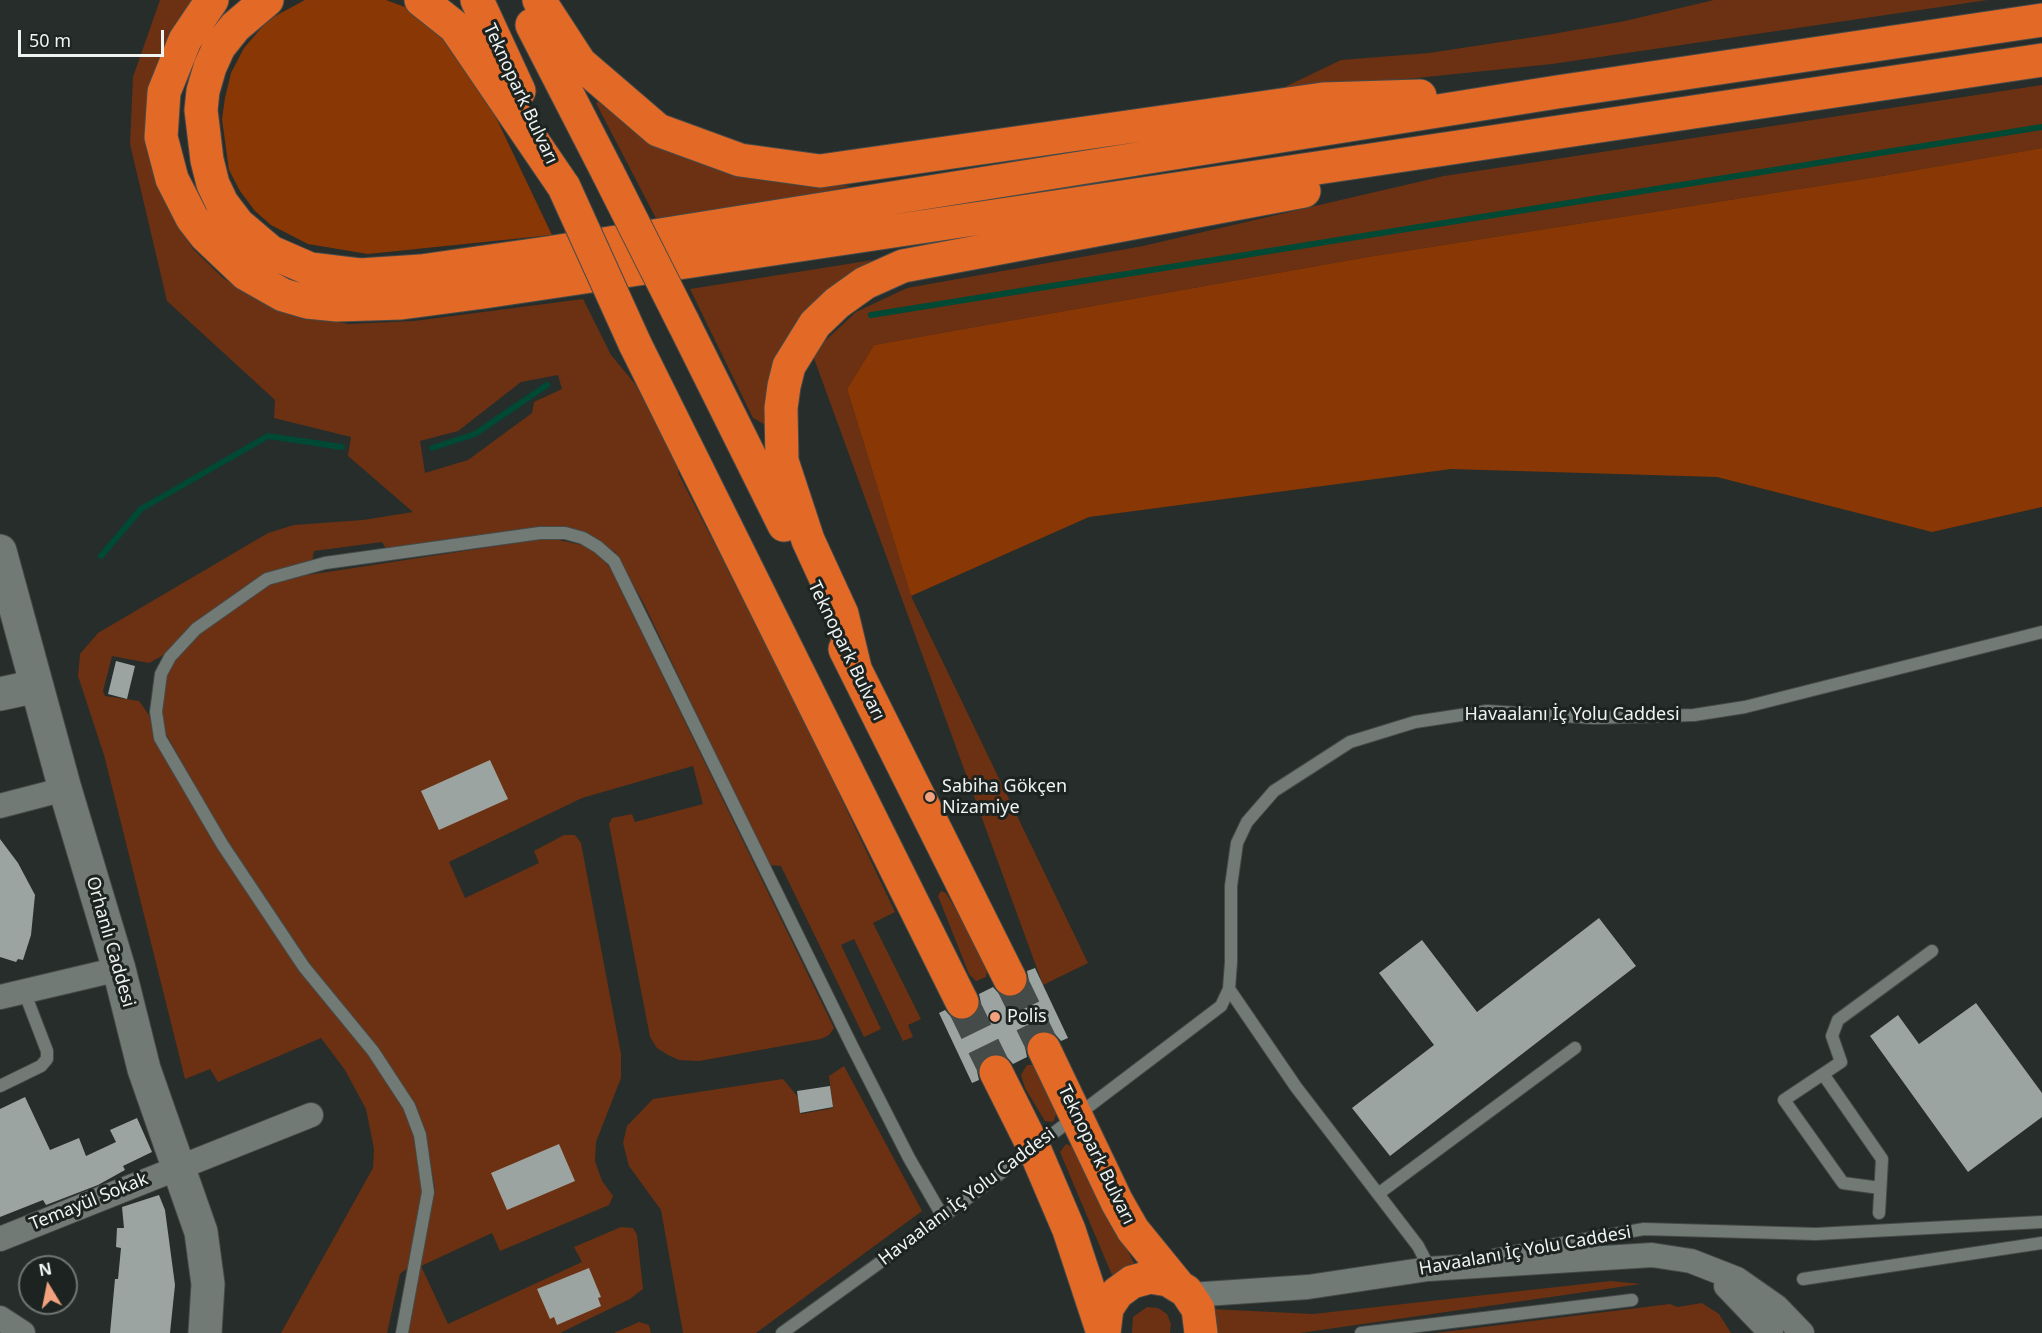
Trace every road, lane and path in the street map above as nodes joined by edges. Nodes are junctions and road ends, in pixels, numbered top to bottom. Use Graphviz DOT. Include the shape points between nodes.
graph roads {
  1 [pos="212,0"];
  2 [pos="267,0"];
  3 [pos="421,0"];
  4 [pos="477,0"];
  5 [pos="519,0"];
  6 [pos="539,0"];
  7 [pos="2042,20"];
  8 [pos="2042,60"];
  9 [pos="1557,92"];
  10 [pos="1585,130"];
  11 [pos="564,187"];
  12 [pos="0,551"];
  13 [pos="2042,632"];
  14 [pos="13,640"];
  15 [pos="855,668"];
  16 [pos="37,687"];
  17 [pos="0,694"];
  18 [pos="65,789"];
  19 [pos="0,806"];
  20 [pos="1932,951"];
  21 [pos="119,969"];
  22 [pos="1010,980"];
  23 [pos="1229,989"];
  24 [pos="24,991"];
  25 [pos="0,996"];
  26 [pos="962,1002"];
  27 [pos="1575,1048"];
  28 [pos="1044,1049"];
  29 [pos="996,1072"];
  30 [pos="1823,1074"];
  31 [pos="0,1086"];
  32 [pos="311,1114"];
  33 [pos="1077,1115"];
  34 [pos="1034,1148"];
  35 [pos="179,1166"];
  36 [pos="1880,1188"];
  37 [pos="1378,1194"];
  38 [pos="1879,1213"];
  39 [pos="943,1217"];
  40 [pos="2042,1222"];
  41 [pos="0,1239"];
  42 [pos="2042,1243"];
  43 [pos="1652,1255"];
  44 [pos="1428,1269"];
  45 [pos="1803,1279"];
  46 [pos="1183,1289"];
  47 [pos="1632,1300"];
  48 [pos="0,1318"];
  49 [pos="23,1333"];
  50 [pos="205,1333"];
  51 [pos="402,1333"];
  52 [pos="782,1333"];
  53 [pos="1104,1333"];
  54 [pos="1201,1333"];
  55 [pos="1361,1333"];
  56 [pos="1751,1333"];
  57 [pos="1771,1333"];
  58 [pos="1802,1333"];
  1 -- 10 [label="highway" via="184,40 164,92 161,137 172,179 206,236 246,274 283,295 337,305 401,303 496,290"];
  2 -- 9 [label="highway" via="235,27 219,47 210,68 201,110 207,160 222,203 253,239 289,262 334,273 411,272 547,253"];
  3 -- 11 [label="highway" via="455,27"];
  4 -- 11 [label="highway, Teknopark Bulvarı"];
  5 -- 15 [label="highway, Teknopark Bulvarı, bridge"];
  6 -- 9 [label="highway" via="580,63 658,130 740,160 820,171 1323,99"];
  7 -- 9 [label="highway"];
  8 -- 10 [label="highway"];
  10 -- 15 [label="highway" via="1258,202 903,266 865,283 837,303 815,324 789,366 780,435 787,483 807,540 842,614"];
  11 -- 26 [label="highway, bridge" via="635,344"];
  12 -- 14 [label="street, Orhanlı Caddesi"];
  13 -- 23 [label="lane, Havaalanı İç Yolu Caddesi" via="1745,707 1694,715 1594,718 1487,711 1415,722 1350,742 1274,791 1247,822 1237,843 1231,886"];
  14 -- 16 [label="street, Orhanlı Caddesi"];
  15 -- 22 [label="highway, Teknopark Bulvarı"];
  16 -- 17 [label="street"];
  16 -- 18 [label="street, Orhanlı Caddesi"];
  18 -- 19 [label="street"];
  18 -- 21 [label="street, Orhanlı Caddesi"];
  20 -- 30 [label="lane" via="1838,1020 1832,1036 1841,1062"];
  21 -- 24 [label="street"];
  21 -- 35 [label="street, Orhanlı Caddesi" via="144,1069"];
  23 -- 33 [label="lane, Havaalanı İç Yolu Caddesi" via="1221,1006"];
  23 -- 37 [label="lane"];
  24 -- 25 [label="street"];
  24 -- 31 [label="lane" via="47,1059 41,1066"];
  27 -- 37 [label="lane"];
  28 -- 33 [label="highway, Teknopark Bulvarı"];
  29 -- 34 [label="highway"];
  30 -- 36 [label="lane" via="1882,1159"];
  30 -- 36 [label="lane" via="1784,1100 1843,1183"];
  32 -- 35 [label="street, Temayül Sokak"];
  33 -- 34 [label="lane, Havaalanı İç Yolu Caddesi"];
  33 -- 46 [label="highway, Teknopark Bulvarı" via="1132,1230"];
  34 -- 39 [label="lane, Havaalanı İç Yolu Caddesi"];
  34 -- 53 [label="highway" via="1069,1230"];
  35 -- 41 [label="street, Temayül Sokak"];
  35 -- 50 [label="street, Orhanlı Caddesi" via="204,1248 208,1284"];
  36 -- 38 [label="lane"];
  37 -- 44 [label="lane" via="1418,1246"];
  39 -- 51 [label="lane" via="853,1048 614,561 583,538 540,533 314,565 267,579 196,629 170,657 161,674 156,712 160,738 222,844 304,967 373,1051 409,1106 420,1135 428,1192"];
  39 -- 52 [label="lane, Havaalanı İç Yolu Caddesi"];
  40 -- 44 [label="lane, Havaalanı İç Yolu Caddesi" via="1816,1234 1644,1229 1541,1245"];
  42 -- 45 [label="lane"];
  43 -- 44 [label="street"];
  43 -- 56 [label="street" via="1703,1277 1737,1312"];
  43 -- 57 [label="street" via="1691,1266 1720,1281"];
  43 -- 58 [label="street" via="1691,1261 1737,1279 1777,1307"];
  44 -- 46 [label="street, Havaalanı İç Yolu Caddesi" via="1308,1287"];
  46 -- 53 [label="highway" via="1150,1277 1124,1286 1107,1308"];
  46 -- 54 [label="highway" via="1198,1309"];
  47 -- 55 [label="lane"];
  48 -- 49 [label="street"];
}
